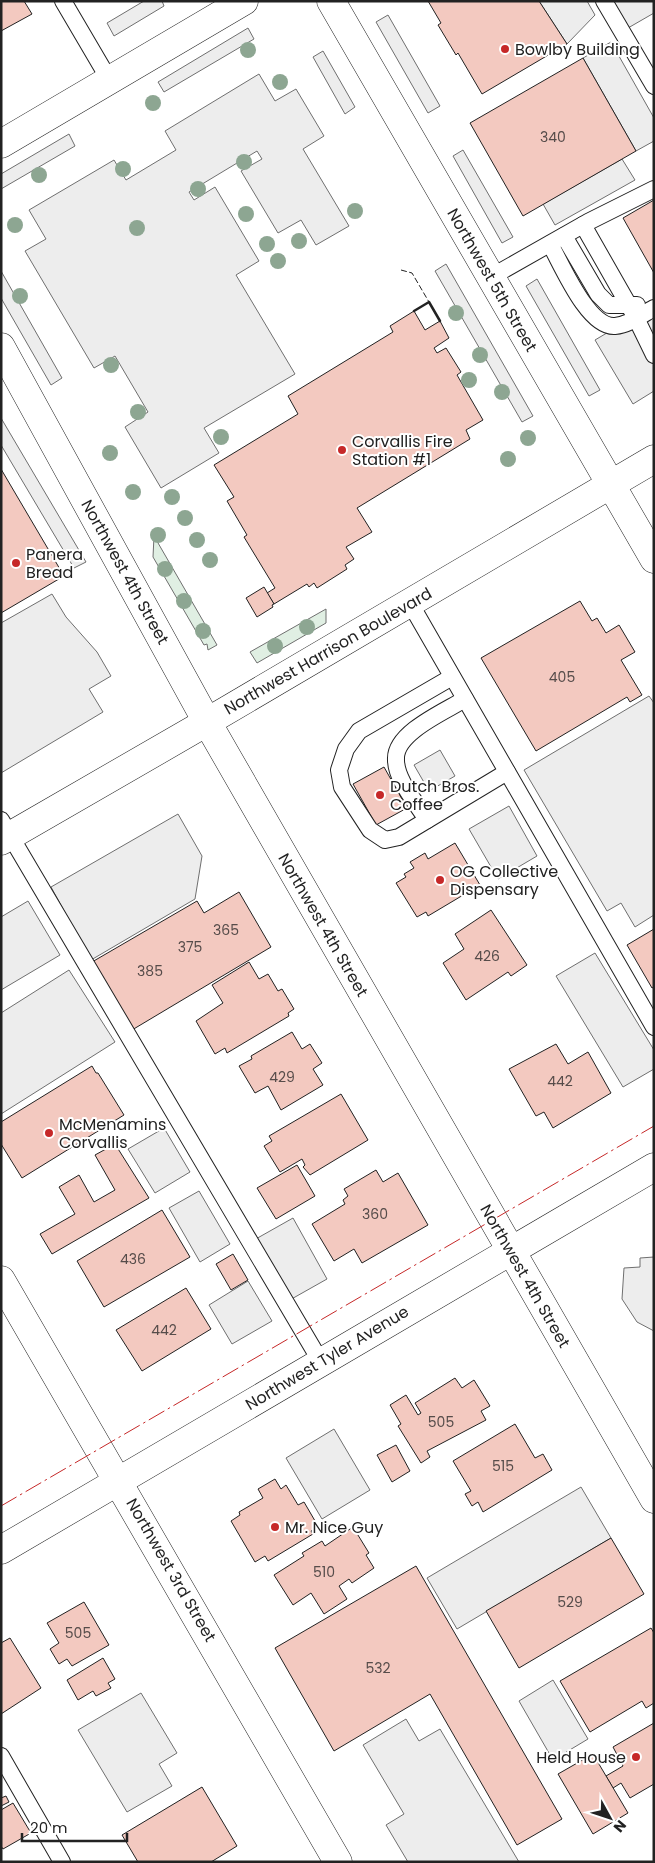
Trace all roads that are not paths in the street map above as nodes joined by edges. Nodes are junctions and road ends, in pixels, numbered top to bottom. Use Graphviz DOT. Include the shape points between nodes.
graph roads {
  1 [pos="63,1"];
  2 [pos="244,1"];
  3 [pos="330,1"];
  4 [pos="604,1"];
  5 [pos="110,81"];
  6 [pos="654,86"];
  7 [pos="1,144"];
  8 [pos="654,189"];
  9 [pos="586,224"];
  10 [pos="557,240"];
  11 [pos="491,278"];
  12 [pos="654,303"];
  13 [pos="654,308"];
  14 [pos="633,311"];
  15 [pos="1,347"];
  16 [pos="654,355"];
  17 [pos="654,459"];
  18 [pos="611,485"];
  19 [pos="654,559"];
  20 [pos="410,603"];
  21 [pos="452,677"];
  22 [pos="465,699"];
  23 [pos="207,722"];
  24 [pos="507,772"];
  25 [pos="427,820"];
  26 [pos="4,832"];
  27 [pos="654,1027"];
  28 [pos="654,1167"];
  29 [pos="509,1250"];
  30 [pos="1,1280"];
  31 [pos="321,1362"];
  32 [pos="119,1481"];
  33 [pos="654,1499"];
  34 [pos="1,1550"];
  35 [pos="1,1756"];
  36 [pos="62,1862"];
  37 [pos="338,1862"];
  1 -- 5 [label="lane"];
  2 -- 5 [label="main road"];
  3 -- 11 [label="main road, Northwest 5th Street"];
  4 -- 6 [label="lane"];
  5 -- 7 [label="main road"];
  8 -- 9 [label="lane"];
  9 -- 10 [label="lane"];
  9 -- 14 [label="lane"];
  10 -- 11 [label="lane"];
  10 -- 14 [label="lane" via="590,313 600,322 615,326"];
  11 -- 18 [label="main road, Northwest 5th Street"];
  12 -- 14 [label="lane"];
  13 -- 14 [label="lane"];
  14 -- 16 [label="lane"];
  15 -- 23 [label="main road, Northwest 4th Street"];
  17 -- 18 [label="main road, Northwest Harrison Boulevard"];
  18 -- 19 [label="main road, Northwest 5th Street"];
  18 -- 20 [label="main road, Northwest Harrison Boulevard"];
  20 -- 21 [label="lane"];
  20 -- 23 [label="main road, Northwest Harrison Boulevard"];
  21 -- 22 [label="lane"];
  21 -- 25 [label="lane" via="359,731 346,750 339,770 342,787 370,830 385,840 399,837"];
  22 -- 24 [label="lane"];
  22 -- 25 [label="lane" via="416,728 400,744 396,758 402,781"];
  23 -- 26 [label="main road, Northwest Harrison Boulevard"];
  23 -- 29 [label="main road, Northwest 4th Street"];
  24 -- 25 [label="lane"];
  24 -- 27 [label="lane"];
  26 -- 31 [label="lane"];
  28 -- 29 [label="main road, Northwest Tyler Avenue"];
  29 -- 31 [label="main road, Northwest Tyler Avenue"];
  29 -- 33 [label="main road, Northwest 4th Street"];
  30 -- 32 [label="main road, Northwest 3rd Street"];
  31 -- 32 [label="main road, Northwest Tyler Avenue"];
  32 -- 34 [label="main road, Northwest Tyler Avenue"];
  32 -- 37 [label="main road, Northwest 3rd Street"];
  35 -- 36 [label="lane"];
}
